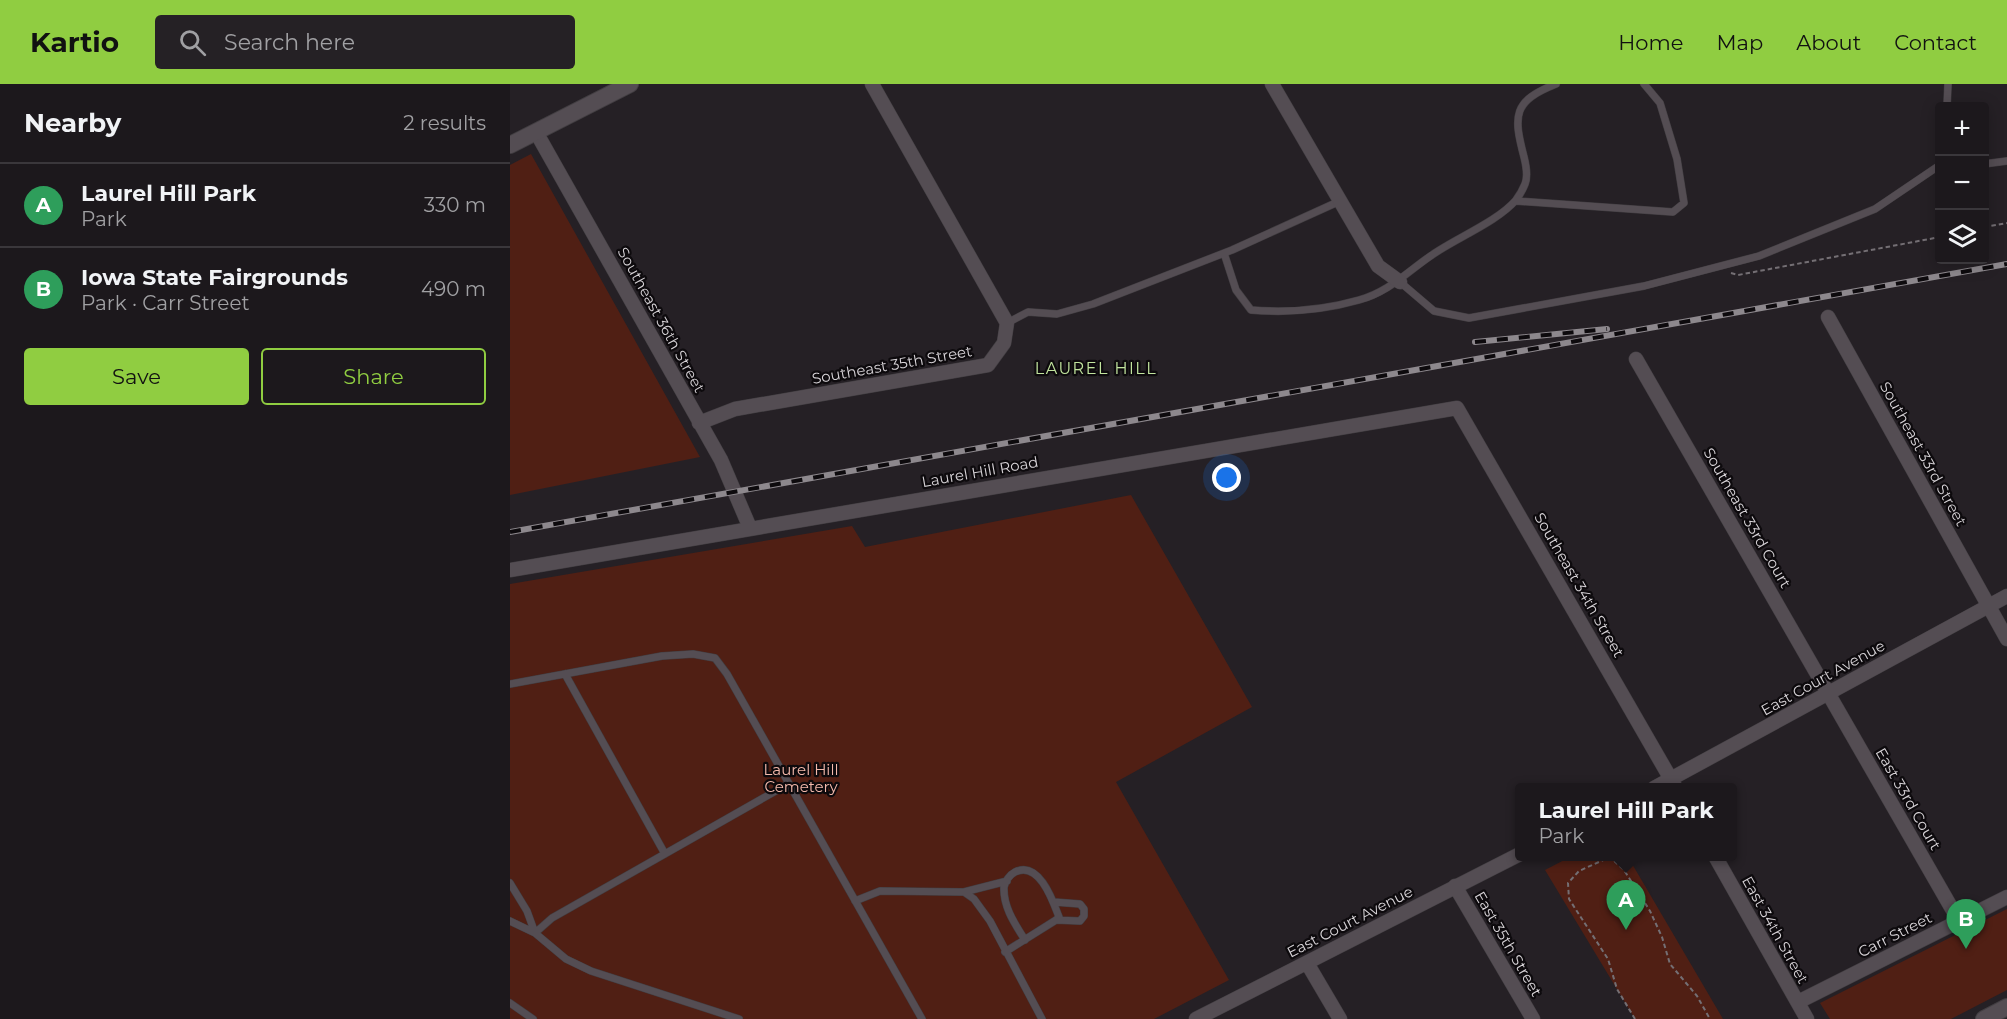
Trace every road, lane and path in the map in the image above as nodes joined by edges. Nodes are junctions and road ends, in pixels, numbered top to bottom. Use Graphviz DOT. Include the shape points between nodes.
graph roads {
  1 [pos="630,84"];
  2 [pos="872,84"];
  3 [pos="1272,84"];
  4 [pos="1556,84"];
  5 [pos="1644,84"];
  6 [pos="1948,84"];
  7 [pos="1947,102"];
  8 [pos="536,132"];
  9 [pos="510,145"];
  10 [pos="2007,161"];
  11 [pos="1989,163"];
  12 [pos="1935,168"];
  13 [pos="1340,201"];
  14 [pos="1516,201"];
  15 [pos="2007,223"];
  16 [pos="1989,226"];
  17 [pos="1935,238"];
  18 [pos="1224,253"];
  19 [pos="1707,269"];
  20 [pos="1400,282"];
  21 [pos="1828,317"];
  22 [pos="1007,323"];
  23 [pos="1636,359"];
  24 [pos="1457,408"];
  25 [pos="699,423"];
  26 [pos="750,528"];
  27 [pos="510,570"];
  28 [pos="2007,596"];
  29 [pos="1988,606"];
  30 [pos="2007,639"];
  31 [pos="565,674"];
  32 [pos="510,684"];
  33 [pos="1829,694"];
  34 [pos="1674,783"];
  35 [pos="788,784"];
  36 [pos="665,854"];
  37 [pos="1515,856"];
  38 [pos="1597,861"];
  39 [pos="1614,861"];
  40 [pos="1718,861"];
  41 [pos="1007,881"];
  42 [pos="510,883"];
  43 [pos="1455,886"];
  44 [pos="964,892"];
  45 [pos="2007,897"];
  46 [pos="855,901"];
  47 [pos="1053,902"];
  48 [pos="1056,920"];
  49 [pos="510,921"];
  50 [pos="1959,921"];
  51 [pos="535,933"];
  52 [pos="1025,940"];
  53 [pos="1005,952"];
  54 [pos="1307,963"];
  55 [pos="1797,1002"];
  56 [pos="510,1003"];
  57 [pos="2007,1007"];
  58 [pos="533,1019"];
  59 [pos="739,1019"];
  60 [pos="922,1019"];
  61 [pos="1042,1019"];
  62 [pos="1196,1019"];
  63 [pos="1340,1019"];
  64 [pos="1533,1019"];
  65 [pos="1635,1019"];
  66 [pos="1710,1019"];
  67 [pos="1807,1019"];
  68 [pos="1983,1019"];
  1 -- 8 [label="street"];
  2 -- 22 [label="street"];
  3 -- 13 [label="street"];
  4 -- 14 [label="lane" via="1525,100 1518,113 1516,129 1526,166 1526,183"];
  5 -- 14 [label="lane" via="1660,103 1677,159 1684,203 1673,212"];
  6 -- 7 [label="lane"];
  8 -- 9 [label="street"];
  8 -- 25 [label="street, Southeast 36th Street"];
  10 -- 11 [label="lane"];
  12 -- 19 [label="lane" via="1875,209 1759,256"];
  13 -- 18 [label="lane"];
  13 -- 20 [label="street" via="1378,266"];
  14 -- 20 [label="lane" via="1431,255"];
  15 -- 16 [label="path"];
  17 -- 19 [label="path" via="1738,275"];
  18 -- 20 [label="lane" via="1236,290 1251,310 1286,313 1361,300"];
  18 -- 22 [label="lane" via="1093,304 1057,314 1028,312"];
  19 -- 20 [label="lane" via="1644,286 1469,318 1434,311"];
  21 -- 29 [label="street, Southeast 33rd Street"];
  22 -- 25 [label="street, Southeast 35th Street" via="1004,343 988,365 735,409"];
  23 -- 33 [label="street, Southeast 33rd Court"];
  24 -- 26 [label="street, Laurel Hill Road"];
  24 -- 34 [label="street, Southeast 34th Street"];
  25 -- 26 [label="street, Southeast 36th Street" via="733,485"];
  26 -- 27 [label="street, Laurel Hill Road"];
  28 -- 29 [label="street, East Court Avenue"];
  29 -- 30 [label="street, Southeast 33rd Street"];
  29 -- 33 [label="street, East Court Avenue"];
  31 -- 32 [label="lane"];
  31 -- 35 [label="lane" via="662,656 693,654 715,658"];
  31 -- 36 [label="lane"];
  33 -- 34 [label="street, East Court Avenue"];
  33 -- 50 [label="street, East 33rd Court"];
  35 -- 36 [label="lane"];
  35 -- 46 [label="lane"];
  36 -- 51 [label="lane" via="552,918"];
  37 -- 43 [label="street, East Court Avenue"];
  38 -- 65 [label="path" via="1579,871 1568,884 1569,899 1608,959 1617,989"];
  39 -- 66 [label="path" via="1624,870 1650,911 1670,964 1697,996"];
  40 -- 55 [label="street, East 34th Street"];
  41 -- 44 [label="lane"];
  41 -- 47 [label="lane" via="1014,872 1032,873 1043,883"];
  41 -- 52 [label="lane" via="1007,905"];
  42 -- 51 [label="lane" via="527,910"];
  43 -- 54 [label="street, East Court Avenue"];
  43 -- 64 [label="street, East 35th Street"];
  44 -- 46 [label="lane" via="880,891"];
  44 -- 53 [label="lane" via="982,908"];
  45 -- 50 [label="street, Carr Street"];
  46 -- 60 [label="lane"];
  47 -- 48 [label="lane" via="1059,917"];
  47 -- 48 [label="lane" via="1080,904 1084,909 1080,921"];
  48 -- 52 [label="lane"];
  49 -- 51 [label="lane"];
  50 -- 55 [label="street, Carr Street"];
  51 -- 59 [label="lane" via="566,959 591,971"];
  52 -- 53 [label="lane"];
  53 -- 61 [label="lane"];
  54 -- 62 [label="street, East Court Avenue"];
  54 -- 63 [label="street"];
  55 -- 67 [label="street, East 34th Street"];
  56 -- 58 [label="lane"];
  57 -- 68 [label="street"];
}
